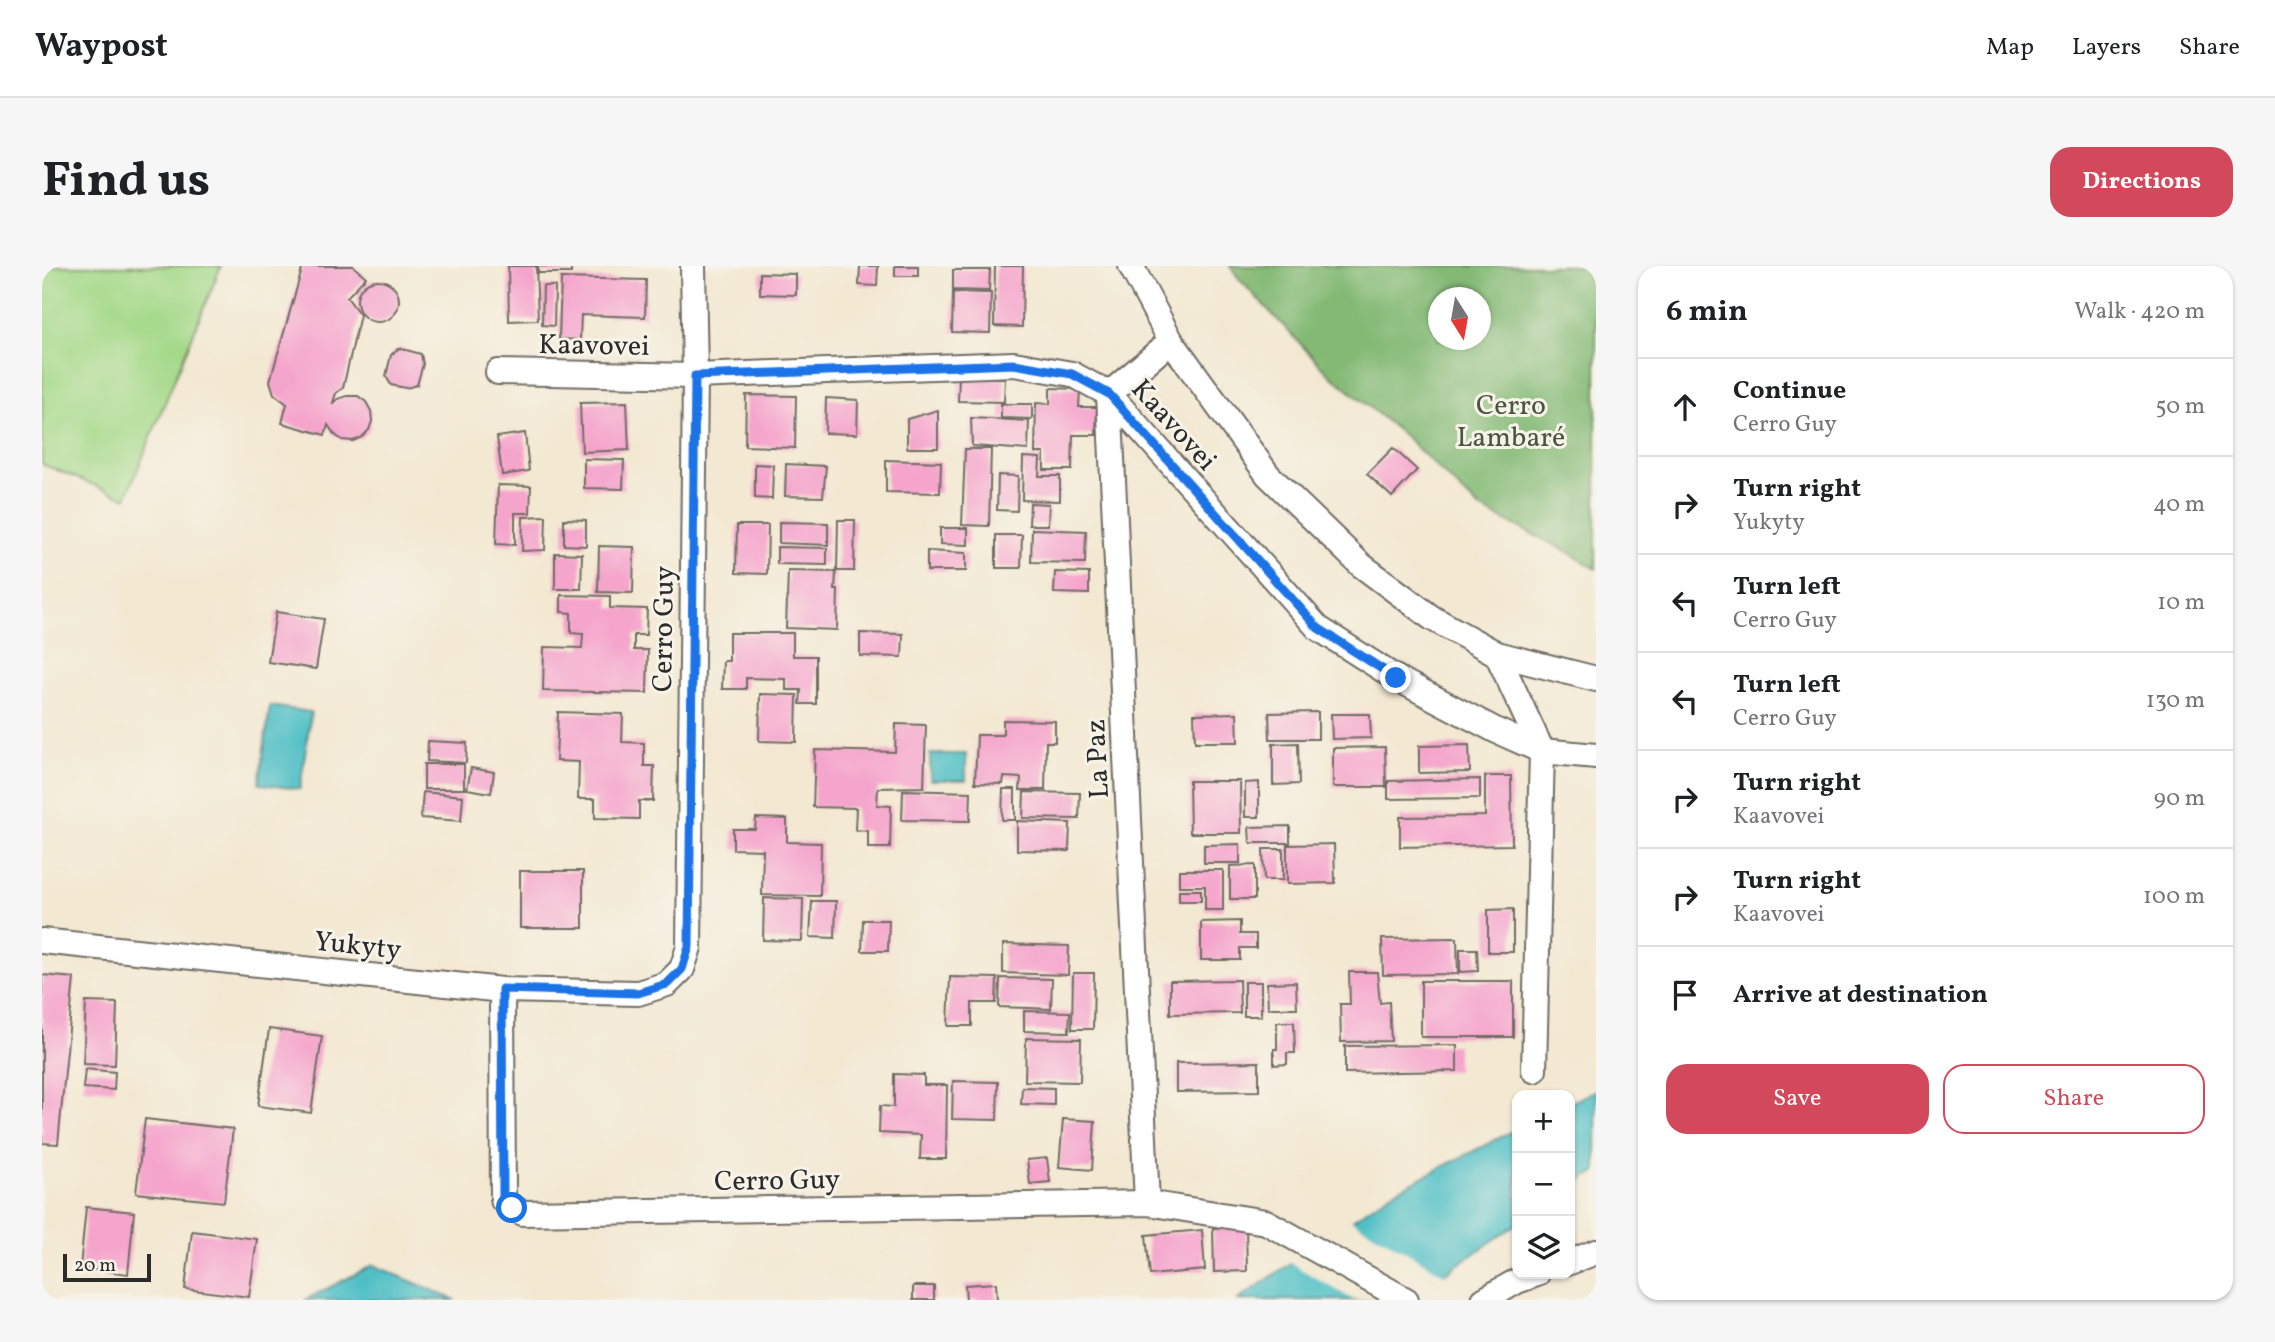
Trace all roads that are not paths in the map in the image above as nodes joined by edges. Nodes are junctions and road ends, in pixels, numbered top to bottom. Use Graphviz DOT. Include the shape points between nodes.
graph roads {
  1 [pos="693,266"];
  2 [pos="1131,266"];
  3 [pos="1171,341"];
  4 [pos="498,372"];
  5 [pos="695,376"];
  6 [pos="1109,394"];
  7 [pos="1497,654"];
  8 [pos="1596,679"];
  9 [pos="1542,751"];
  10 [pos="1596,756"];
  11 [pos="42,941"];
  12 [pos="667,984"];
  13 [pos="502,989"];
  14 [pos="1534,1070"];
  15 [pos="1147,1203"];
  16 [pos="1596,1252"];
  17 [pos="1575,1260"];
  18 [pos="1523,1279"];
  19 [pos="1406,1300"];
  20 [pos="1484,1300"];
  1 -- 5 [label="street, Cerro Guy"];
  2 -- 3 [label="street"];
  3 -- 6 [label="street"];
  3 -- 7 [label="street" via="1268,475 1331,539 1432,618"];
  4 -- 5 [label="street, Kaavovei"];
  5 -- 6 [label="street, Kaavovei" via="1014,364 1072,374"];
  5 -- 12 [label="street, Cerro Guy" via="689,947 682,969"];
  6 -- 9 [label="street, Kaavovei" via="1318,628 1396,678"];
  6 -- 15 [label="street, La Paz"];
  7 -- 8 [label="street"];
  7 -- 9 [label="street"];
  9 -- 10 [label="street, Kaavovei"];
  9 -- 14 [label="street"];
  11 -- 13 [label="street, Yukyty"];
  12 -- 13 [label="street, Yukyty" via="638,993"];
  13 -- 15 [label="street, Cerro Guy" via="503,1200 523,1213"];
  15 -- 19 [label="street, Cerro Guy" via="1266,1222"];
  16 -- 17 [label="street"];
  18 -- 20 [label="street"];
}
